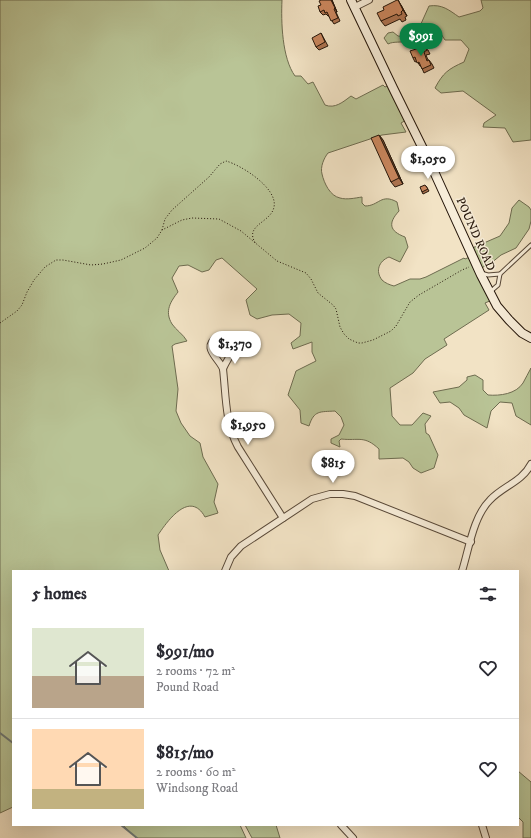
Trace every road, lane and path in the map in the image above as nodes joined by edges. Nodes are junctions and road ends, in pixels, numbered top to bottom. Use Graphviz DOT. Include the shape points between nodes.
graph roads {
  1 [pos="369,0"];
  2 [pos="353,4"];
  3 [pos="162,230"];
  4 [pos="257,245"];
  5 [pos="531,246"];
  6 [pos="478,268"];
  7 [pos="500,274"];
  8 [pos="490,292"];
  9 [pos="0,323"];
  10 [pos="531,338"];
  11 [pos="223,369"];
  12 [pos="531,464"];
  13 [pos="283,518"];
  14 [pos="471,542"];
  15 [pos="224,570"];
  16 [pos="462,570"];
  17 [pos="343,826"];
  18 [pos="482,826"];
  19 [pos="353,838"];
  20 [pos="486,838"];
  1 -- 2 [label="street"];
  2 -- 6 [label="street, POUND ROAD"];
  3 -- 4 [label="path" via="192,218 219,219 241,231"];
  3 -- 4 [label="path" via="165,219 172,210 226,161 252,174 272,197 274,210 252,234"];
  3 -- 9 [label="path" via="145,248 121,260 91,265 56,260 45,267 34,280 18,311"];
  4 -- 6 [label="path" via="277,261 306,273 318,293 336,309 344,334 358,343 391,331 410,302 419,295 462,270"];
  5 -- 7 [label="lane"];
  6 -- 7 [label="lane" via="488,275"];
  6 -- 8 [label="street, POUND ROAD"];
  7 -- 8 [label="lane" via="498,285"];
  8 -- 10 [label="street, POUND ROAD" via="497,306 509,320"];
  11 -- 11 [label="street" via="232,345 228,339 221,337 214,339 210,349"];
  11 -- 13 [label="street" via="228,417 233,436"];
  12 -- 14 [label="street" via="518,480 483,508"];
  13 -- 14 [label="street" via="318,497 343,494 355,496"];
  13 -- 15 [label="street" via="241,546 231,557"];
  14 -- 16 [label="street"];
  17 -- 19 [label="street"];
  18 -- 20 [label="street"];
}
